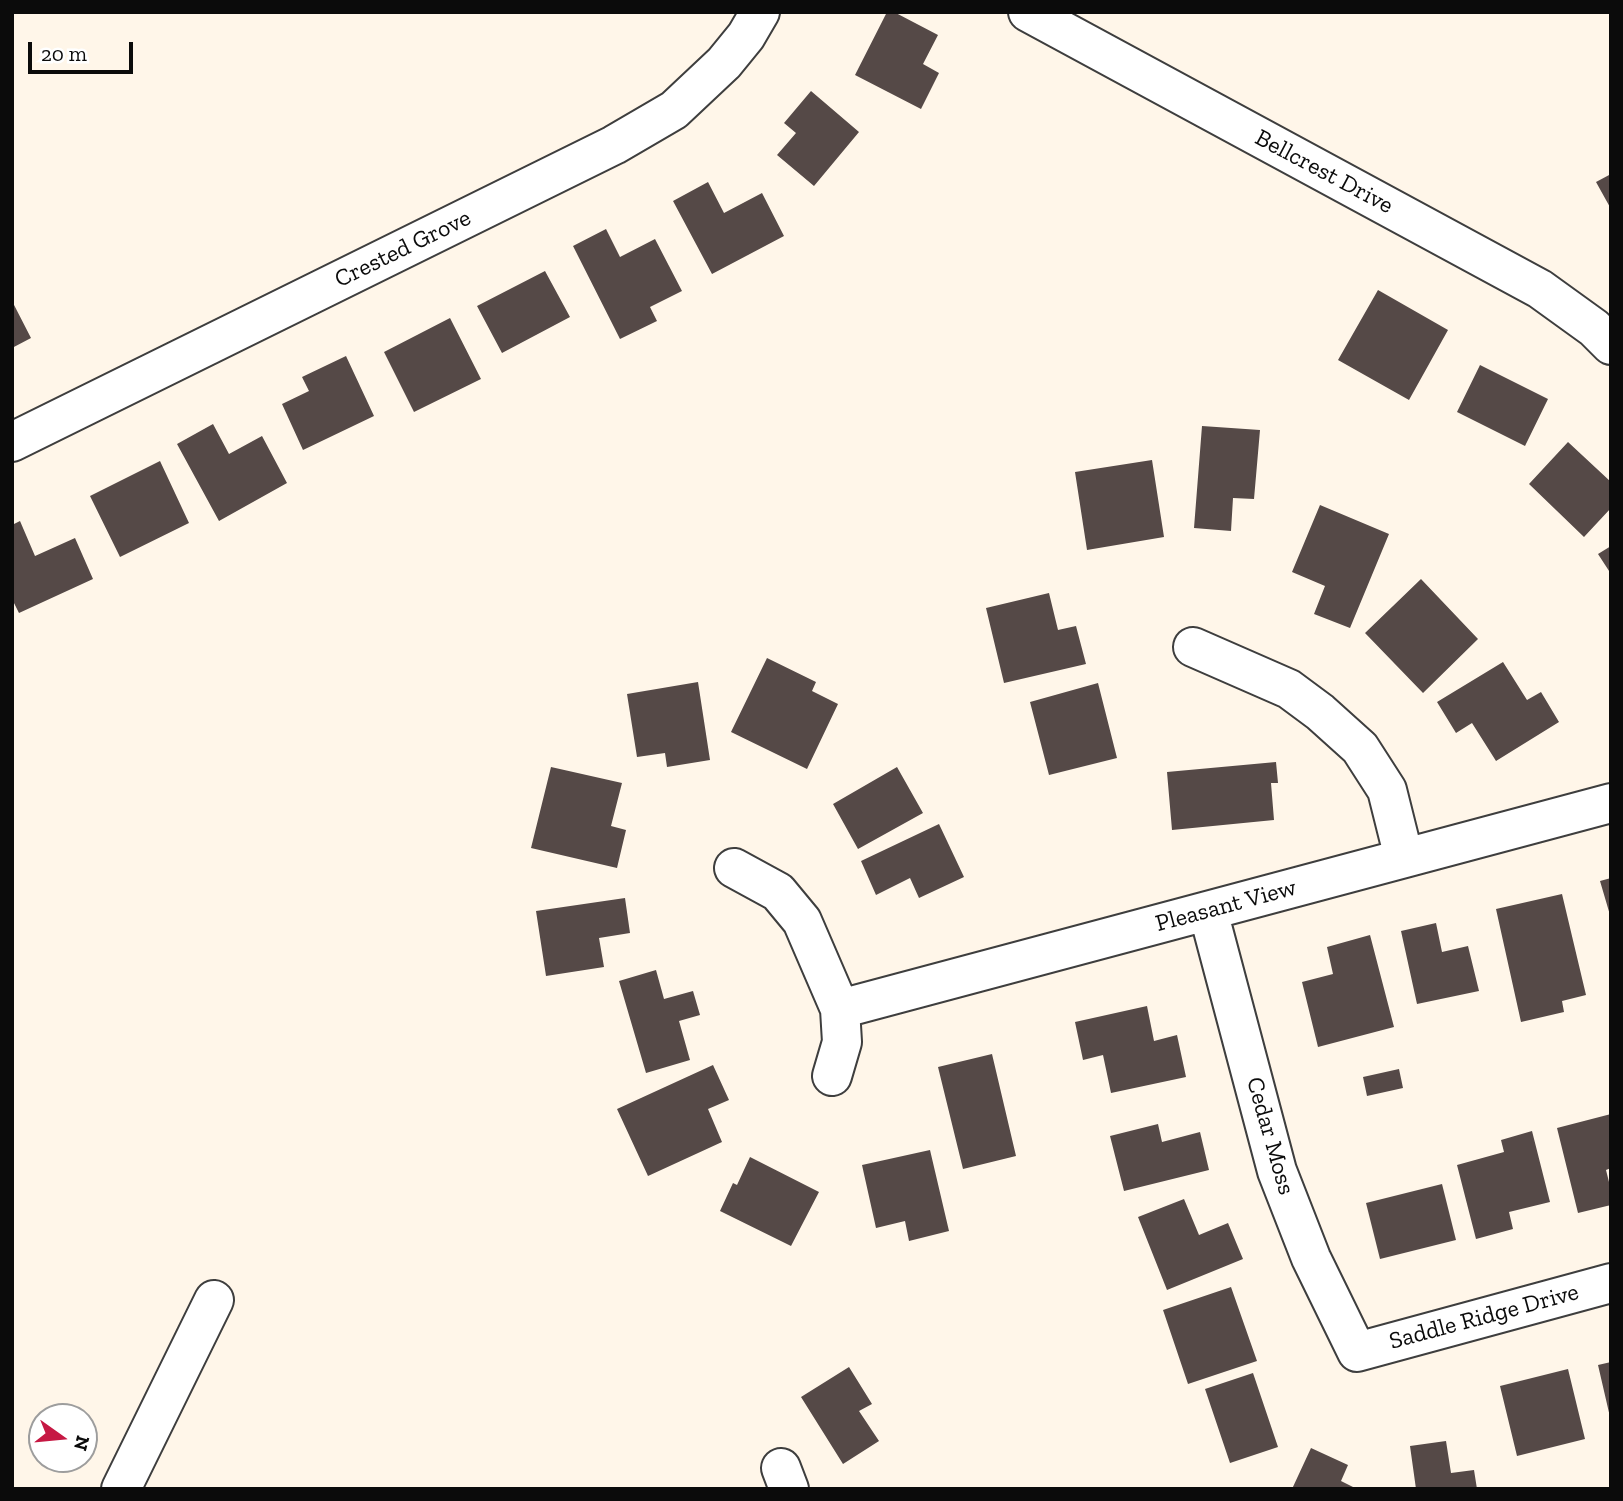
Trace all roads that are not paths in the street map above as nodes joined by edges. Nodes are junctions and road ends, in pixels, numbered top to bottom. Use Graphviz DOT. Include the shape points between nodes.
graph roads {
  1 [pos="760,12"];
  2 [pos="1028,12"];
  3 [pos="1611,345"];
  4 [pos="12,442"];
  5 [pos="1193,647"];
  6 [pos="1611,803"];
  7 [pos="1404,858"];
  8 [pos="734,868"];
  9 [pos="1208,911"];
  10 [pos="841,1009"];
  11 [pos="832,1076"];
  12 [pos="1611,1283"];
  13 [pos="214,1300"];
  14 [pos="1357,1352"];
  15 [pos="121,1489"];
  1 -- 4 [label="street, Crested Grove" via="724,63 674,110 614,145"];
  2 -- 3 [label="street, Bellcrest Drive" via="1540,289"];
  5 -- 7 [label="street" via="1289,689 1360,748 1387,790"];
  6 -- 7 [label="street, Pleasant View"];
  7 -- 9 [label="street, Pleasant View"];
  8 -- 10 [label="street" via="778,892 802,921"];
  9 -- 10 [label="street, Pleasant View"];
  9 -- 14 [label="street, Cedar Moss" via="1278,1171 1311,1258"];
  10 -- 11 [label="street" via="842,1042"];
  12 -- 14 [label="street, Saddle Ridge Drive"];
  13 -- 15 [label="street"];
}
